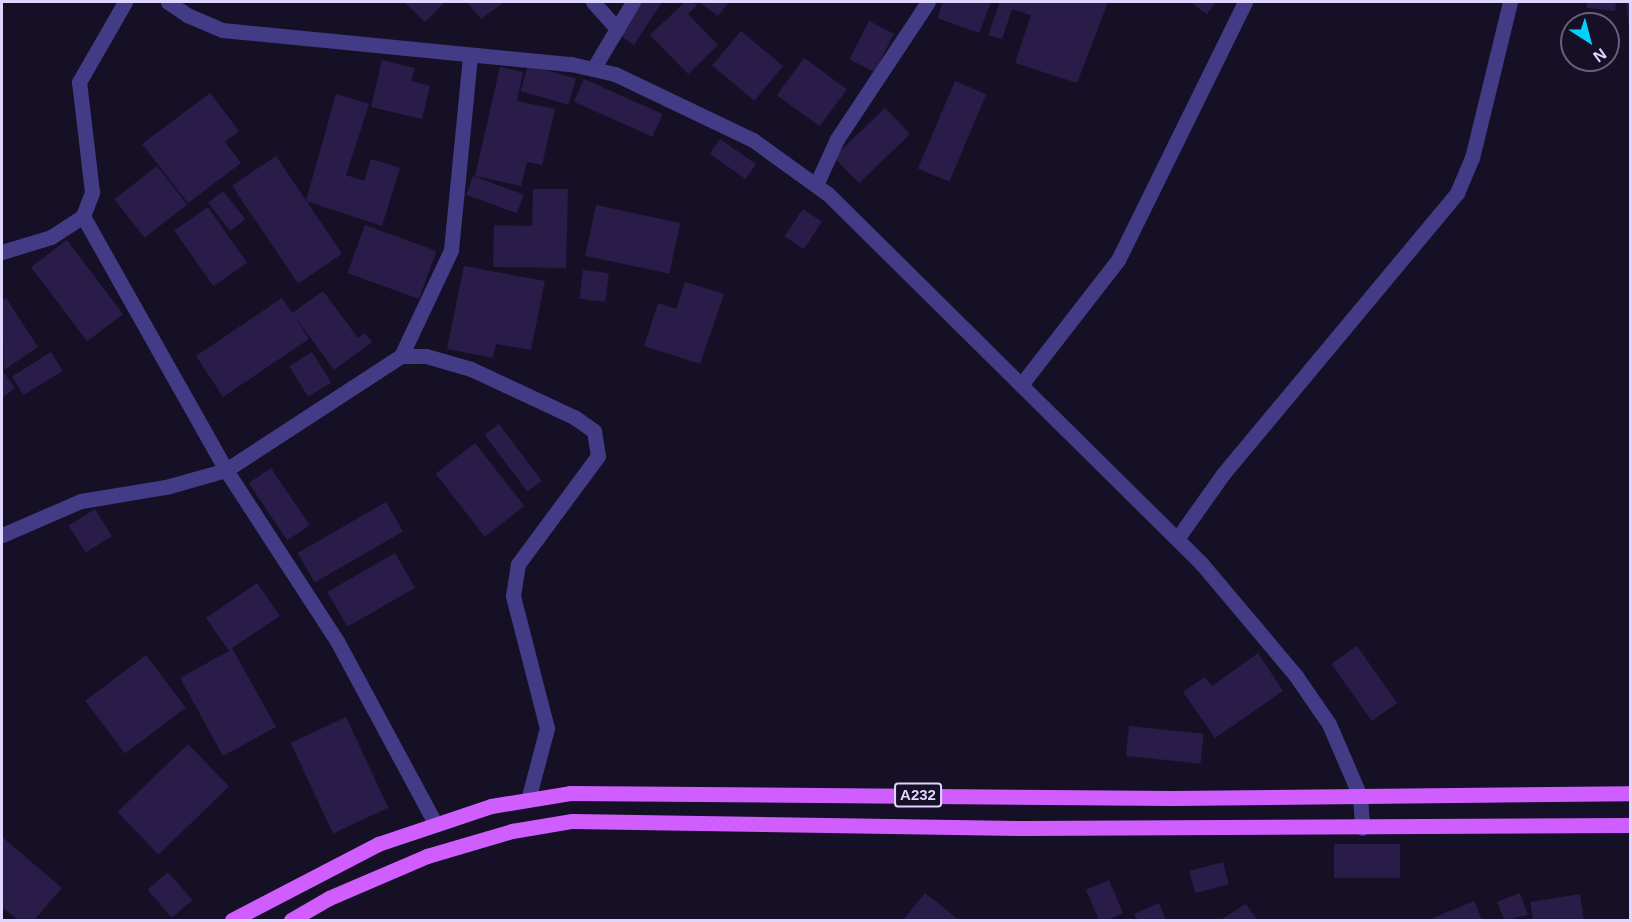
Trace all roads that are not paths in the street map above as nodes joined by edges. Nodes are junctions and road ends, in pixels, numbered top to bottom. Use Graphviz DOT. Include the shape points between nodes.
graph roads {
  1 [pos="124,2"];
  2 [pos="168,2"];
  3 [pos="593,2"];
  4 [pos="633,2"];
  5 [pos="928,2"];
  6 [pos="1245,2"];
  7 [pos="1510,2"];
  8 [pos="617,29"];
  9 [pos="470,55"];
  10 [pos="593,69"];
  11 [pos="816,185"];
  12 [pos="83,216"];
  13 [pos="2,252"];
  14 [pos="401,356"];
  15 [pos="1021,385"];
  16 [pos="226,470"];
  17 [pos="2,535"];
  18 [pos="1177,539"];
  19 [pos="1630,793"];
  20 [pos="1360,796"];
  21 [pos="528,800"];
  22 [pos="435,823"];
  23 [pos="1630,825"];
  24 [pos="1362,828"];
  25 [pos="232,921"];
  26 [pos="291,921"];
  1 -- 12 [label="street" via="79,82 92,192"];
  2 -- 9 [label="street" via="222,30"];
  3 -- 8 [label="street"];
  4 -- 8 [label="street"];
  5 -- 11 [label="street" via="837,139"];
  6 -- 15 [label="street" via="1118,260"];
  7 -- 18 [label="street" via="1472,158 1457,193 1223,474"];
  8 -- 10 [label="street"];
  9 -- 10 [label="street"];
  9 -- 14 [label="street" via="451,250"];
  10 -- 11 [label="street" via="615,74 753,140"];
  11 -- 15 [label="street"];
  12 -- 13 [label="street" via="51,237"];
  12 -- 16 [label="street"];
  14 -- 16 [label="street"];
  14 -- 21 [label="street" via="426,356 471,369 574,417 594,431 598,456 518,564 513,596 547,728"];
  15 -- 18 [label="street"];
  16 -- 17 [label="street" via="166,487 81,501"];
  16 -- 22 [label="street" via="337,641"];
  18 -- 20 [label="street" via="1296,676 1329,724"];
  19 -- 20 [label="main road, A232"];
  20 -- 21 [label="main road, A232" via="1172,798 731,792 570,793"];
  20 -- 24 [label="street"];
  21 -- 22 [label="main road, A232" via="491,806"];
  22 -- 25 [label="main road, A232" via="378,844"];
  23 -- 24 [label="main road, A232"];
  24 -- 26 [label="main road, A232" via="572,821 512,831 427,856 329,898"];
}
